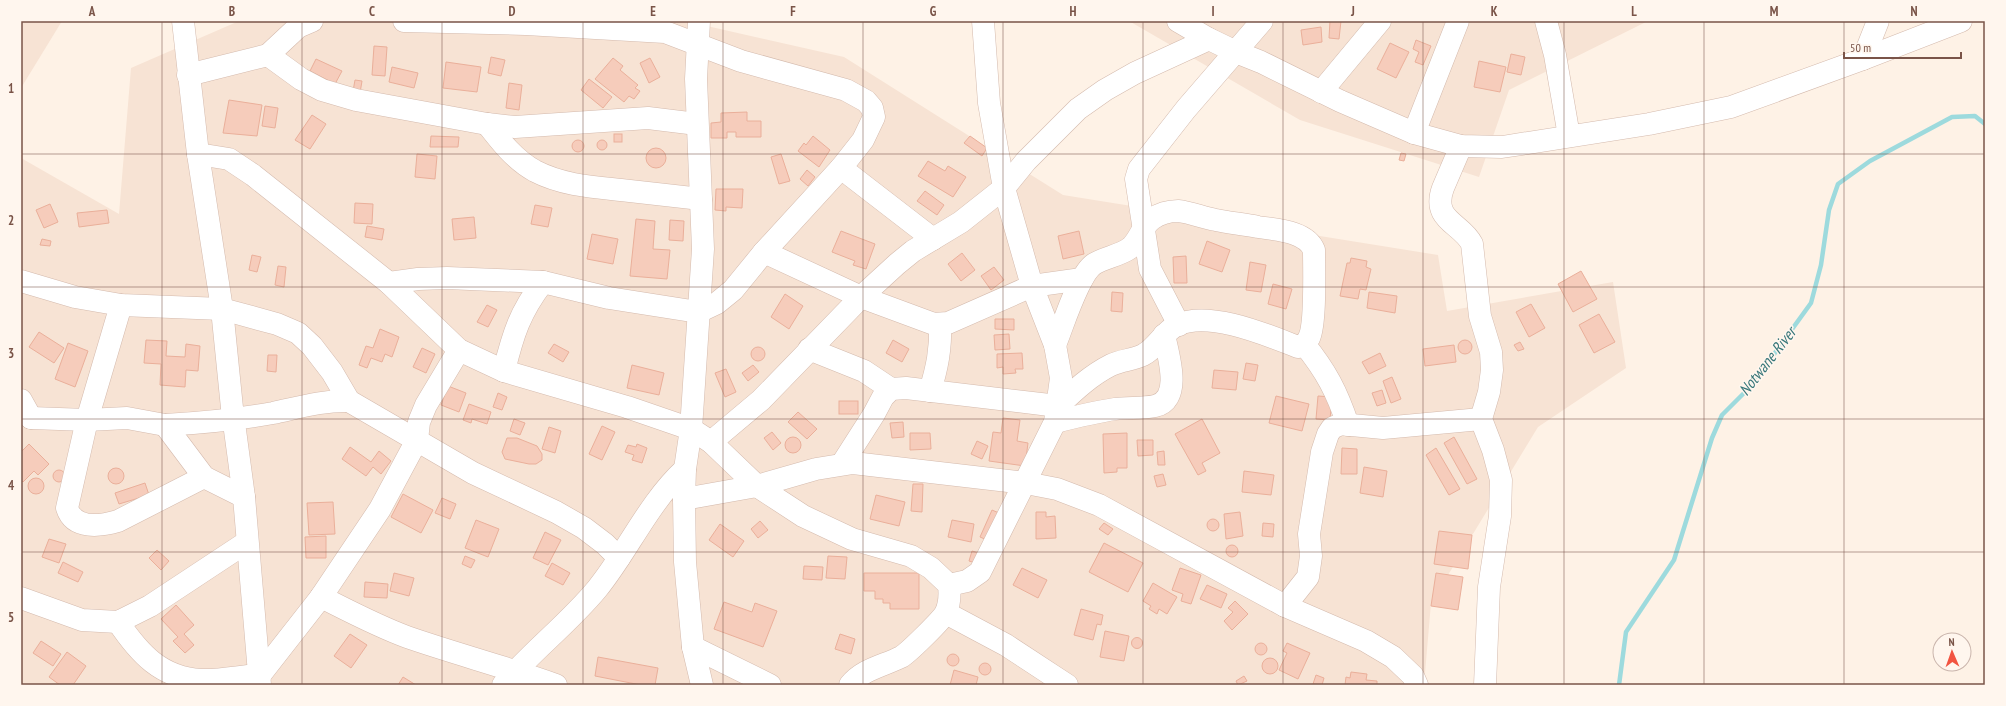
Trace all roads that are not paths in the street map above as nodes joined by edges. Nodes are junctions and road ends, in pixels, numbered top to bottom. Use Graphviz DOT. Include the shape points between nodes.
graph roads {
  1 [pos="183,21"];
  2 [pos="312,21"];
  3 [pos="404,21"];
  4 [pos="699,21"];
  5 [pos="984,21"];
  6 [pos="1178,21"];
  7 [pos="1262,21"];
  8 [pos="1380,21"];
  9 [pos="1458,21"];
  10 [pos="1546,21"];
  11 [pos="1878,21"];
  12 [pos="1961,21"];
  13 [pos="1209,39"];
  14 [pos="698,44"];
  15 [pos="1236,52"];
  16 [pos="268,55"];
  17 [pos="1863,59"];
  18 [pos="188,75"];
  19 [pos="1321,92"];
  20 [pos="487,124"];
  21 [pos="697,124"];
  22 [pos="1414,134"];
  23 [pos="1569,136"];
  24 [pos="1461,146"];
  25 [pos="198,154"];
  26 [pos="841,168"];
  27 [pos="1004,188"];
  28 [pos="701,199"];
  29 [pos="1143,228"];
  30 [pos="933,239"];
  31 [pos="764,252"];
  32 [pos="1082,279"];
  33 [pos="21,282"];
  34 [pos="543,282"];
  35 [pos="389,283"];
  36 [pos="1032,286"];
  37 [pos="861,297"];
  38 [pos="121,305"];
  39 [pos="222,309"];
  40 [pos="698,312"];
  41 [pos="940,325"];
  42 [pos="1171,330"];
  43 [pos="1304,344"];
  44 [pos="1055,345"];
  45 [pos="809,349"];
  46 [pos="459,350"];
  47 [pos="504,371"];
  48 [pos="891,389"];
  49 [pos="930,391"];
  50 [pos="349,401"];
  51 [pos="1057,414"];
  52 [pos="24,417"];
  53 [pos="233,418"];
  54 [pos="1481,419"];
  55 [pos="87,420"];
  56 [pos="165,425"];
  57 [pos="1348,425"];
  58 [pos="692,429"];
  59 [pos="417,440"];
  60 [pos="710,442"];
  61 [pos="842,464"];
  62 [pos="685,469"];
  63 [pos="204,477"];
  64 [pos="1026,482"];
  65 [pos="757,486"];
  66 [pos="244,497"];
  67 [pos="684,499"];
  68 [pos="247,542"];
  69 [pos="619,558"];
  70 [pos="950,585"];
  71 [pos="321,597"];
  72 [pos="22,601"];
  73 [pos="1285,606"];
  74 [pos="946,613"];
  75 [pos="118,622"];
  76 [pos="693,647"];
  77 [pos="509,678"];
  78 [pos="260,680"];
  79 [pos="556,685"];
  80 [pos="702,685"];
  81 [pos="770,685"];
  82 [pos="850,685"];
  83 [pos="1067,685"];
  84 [pos="1418,685"];
  85 [pos="1485,685"];
  1 -- 18 [label="street"];
  2 -- 16 [label="street" via="298,27"];
  3 -- 14 [label="street" via="649,30 665,32"];
  4 -- 14 [label="street"];
  5 -- 27 [label="street" via="989,103"];
  6 -- 13 [label="street"];
  7 -- 15 [label="street"];
  8 -- 19 [label="street"];
  9 -- 22 [label="street"];
  10 -- 23 [label="street" via="1555,55"];
  11 -- 17 [label="street"];
  12 -- 17 [label="street"];
  13 -- 15 [label="street"];
  13 -- 27 [label="street" via="1105,90 1078,109 1026,161"];
  14 -- 21 [label="street"];
  14 -- 26 [label="street" via="748,63 846,90 866,101 872,108 874,117 871,127"];
  15 -- 19 [label="street"];
  15 -- 29 [label="street" via="1186,109 1139,169 1137,186"];
  16 -- 18 [label="street"];
  16 -- 20 [label="street" via="301,79 322,90 356,100"];
  17 -- 23 [label="street" via="1731,107 1649,124"];
  18 -- 25 [label="street"];
  19 -- 22 [label="street"];
  20 -- 21 [label="street" via="515,127 648,118"];
  20 -- 28 [label="street" via="505,148 535,171 554,178 578,185"];
  21 -- 28 [label="street"];
  22 -- 24 [label="street"];
  23 -- 24 [label="street" via="1502,147"];
  24 -- 54 [label="street" via="1440,194 1442,212 1470,239 1474,254 1480,316 1491,352 1492,370"];
  25 -- 35 [label="street" via="230,159"];
  25 -- 39 [label="street"];
  26 -- 30 [label="street"];
  26 -- 31 [label="street"];
  27 -- 30 [label="street" via="961,222"];
  27 -- 36 [label="street"];
  28 -- 40 [label="street" via="703,249"];
  29 -- 32 [label="street" via="1130,248 1095,264"];
  29 -- 42 [label="street" via="1150,269"];
  29 -- 43 [label="street" via="1157,216 1178,211 1305,238 1314,250 1314,276 1310,335"];
  30 -- 37 [label="street" via="913,251"];
  31 -- 37 [label="street"];
  31 -- 40 [label="street" via="733,290 717,303"];
  32 -- 36 [label="street"];
  32 -- 44 [label="street"];
  33 -- 38 [label="street" via="74,297"];
  34 -- 35 [label="street" via="447,278"];
  34 -- 40 [label="street" via="609,298"];
  34 -- 47 [label="street" via="522,314 512,336"];
  35 -- 46 [label="street"];
  36 -- 41 [label="street"];
  36 -- 44 [label="street"];
  37 -- 41 [label="street"];
  37 -- 45 [label="street"];
  38 -- 39 [label="street"];
  38 -- 55 [label="street"];
  39 -- 50 [label="street" via="277,324 298,333 312,346 332,372"];
  39 -- 53 [label="street"];
  40 -- 58 [label="street"];
  41 -- 49 [label="street" via="941,347"];
  42 -- 43 [label="street" via="1202,321 1242,326 1298,347"];
  42 -- 51 [label="street" via="1145,354 1099,372 1079,387"];
  42 -- 51 [label="street" via="1171,387 1169,395 1161,403 1154,406"];
  43 -- 57 [label="street" via="1331,381"];
  44 -- 51 [label="street" via="1061,378"];
  45 -- 48 [label="street" via="864,371"];
  45 -- 60 [label="street" via="761,400"];
  46 -- 47 [label="street"];
  46 -- 59 [label="street" via="422,413"];
  47 -- 58 [label="street"];
  48 -- 49 [label="street"];
  48 -- 61 [label="street" via="883,397"];
  49 -- 51 [label="street"];
  50 -- 53 [label="street"];
  50 -- 59 [label="street"];
  51 -- 64 [label="street"];
  52 -- 55 [label="street"];
  53 -- 56 [label="street"];
  53 -- 66 [label="street"];
  54 -- 57 [label="street" via="1383,428"];
  54 -- 85 [label="street" via="1501,480 1502,499 1489,588"];
  55 -- 56 [label="street" via="127,418"];
  55 -- 63 [label="street" via="67,508 72,518 83,524 96,526 118,522"];
  56 -- 63 [label="street"];
  57 -- 73 [label="street" via="1337,426 1328,434 1322,452 1309,534 1311,556 1308,577"];
  58 -- 60 [label="street"];
  58 -- 62 [label="street"];
  59 -- 69 [label="street" via="473,473 584,528 606,544"];
  59 -- 71 [label="street" via="380,509"];
  60 -- 65 [label="street"];
  61 -- 64 [label="street"];
  61 -- 65 [label="street"];
  62 -- 67 [label="street"];
  62 -- 69 [label="street" via="669,484"];
  63 -- 66 [label="street"];
  64 -- 70 [label="street" via="980,572 968,581"];
  64 -- 73 [label="street" via="1057,489 1099,505"];
  65 -- 67 [label="street"];
  65 -- 70 [label="street" via="825,527 852,539 922,561"];
  66 -- 68 [label="street"];
  67 -- 76 [label="street" via="685,562"];
  68 -- 75 [label="street" via="150,606"];
  68 -- 78 [label="street"];
  69 -- 77 [label="street" via="597,589 569,620"];
  70 -- 74 [label="street"];
  71 -- 77 [label="street" via="366,620"];
  71 -- 78 [label="street"];
  72 -- 75 [label="street" via="82,620"];
  73 -- 84 [label="street" via="1366,641 1393,657 1413,676"];
  74 -- 82 [label="street" via="911,651 871,669"];
  74 -- 83 [label="street" via="1006,645"];
  75 -- 78 [label="street" via="146,658 179,675 201,680"];
  76 -- 80 [label="street"];
  76 -- 81 [label="street"];
  77 -- 79 [label="street"];
}
